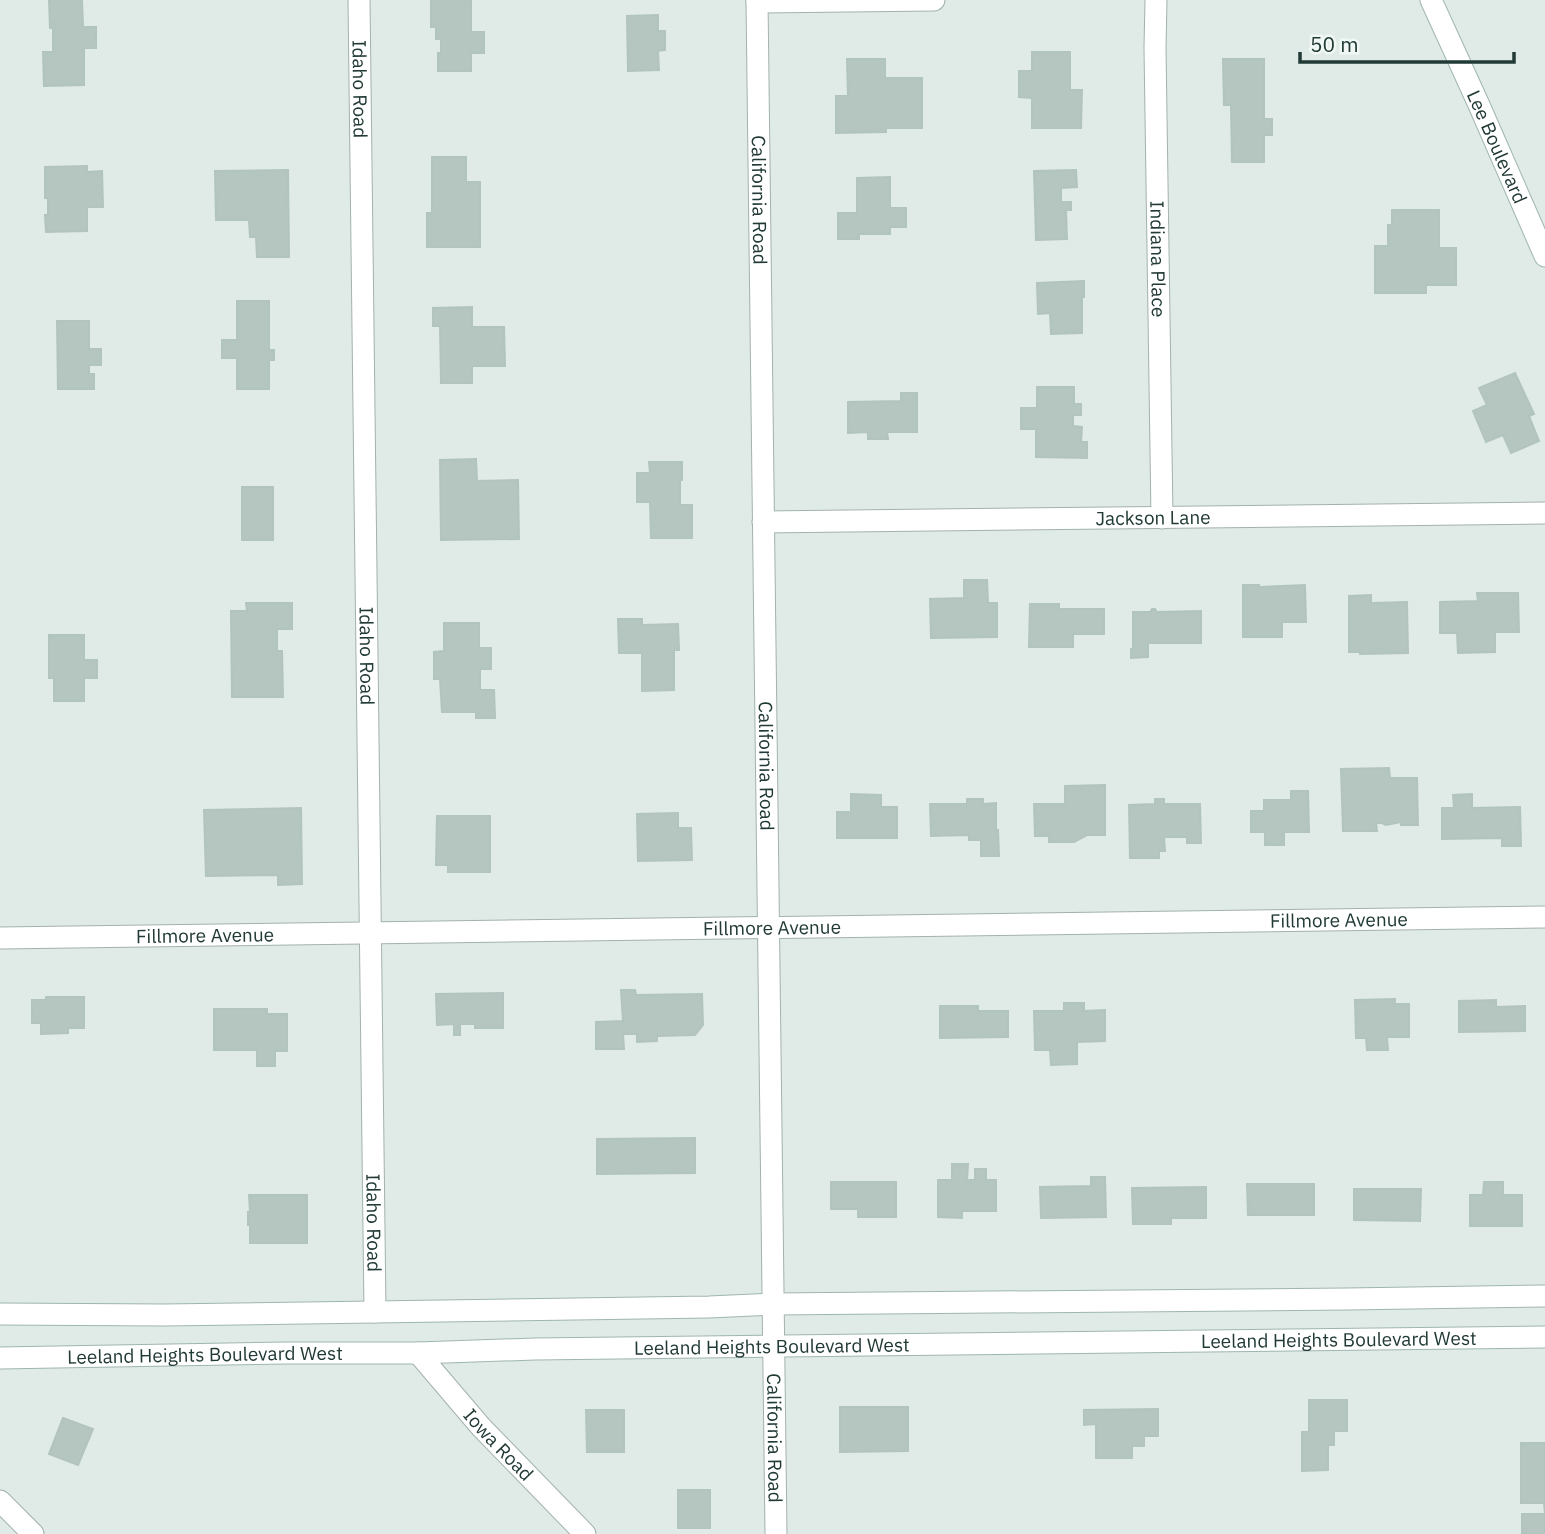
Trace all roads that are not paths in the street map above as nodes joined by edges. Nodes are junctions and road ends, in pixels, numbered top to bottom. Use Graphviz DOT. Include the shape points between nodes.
graph roads {
  1 [pos="359,0"];
  2 [pos="934,0"];
  3 [pos="1156,0"];
  4 [pos="1431,0"];
  5 [pos="757,1"];
  6 [pos="1545,256"];
  7 [pos="1545,513"];
  8 [pos="1162,518"];
  9 [pos="763,522"];
  10 [pos="1545,917"];
  11 [pos="769,929"];
  12 [pos="370,933"];
  13 [pos="0,938"];
  14 [pos="1545,1296"];
  15 [pos="774,1304"];
  16 [pos="375,1312"];
  17 [pos="0,1314"];
  18 [pos="1545,1337"];
  19 [pos="774,1347"];
  20 [pos="418,1353"];
  21 [pos="0,1358"];
  22 [pos="0,1501"];
  23 [pos="33,1534"];
  24 [pos="585,1534"];
  25 [pos="776,1534"];
  1 -- 12 [label="street, Idaho Road"];
  2 -- 5 [label="street"];
  3 -- 8 [label="street, Indiana Place"];
  4 -- 6 [label="street, Lee Boulevard"];
  5 -- 9 [label="street, California Road"];
  7 -- 8 [label="street, Jackson Lane"];
  8 -- 9 [label="street, Jackson Lane"];
  9 -- 11 [label="street, California Road"];
  10 -- 11 [label="street, Fillmore Avenue"];
  11 -- 12 [label="street, Fillmore Avenue"];
  11 -- 15 [label="street, California Road"];
  12 -- 13 [label="street, Fillmore Avenue"];
  12 -- 16 [label="street, Idaho Road"];
  14 -- 15 [label="street"];
  15 -- 16 [label="street"];
  15 -- 19 [label="street, California Road"];
  16 -- 17 [label="street"];
  18 -- 19 [label="street, Leeland Heights Boulevard West"];
  19 -- 20 [label="street, Leeland Heights Boulevard West"];
  19 -- 25 [label="street, California Road"];
  20 -- 21 [label="street, Leeland Heights Boulevard West"];
  20 -- 24 [label="street, Iowa Road" via="481,1427"];
  22 -- 23 [label="street"];
}
